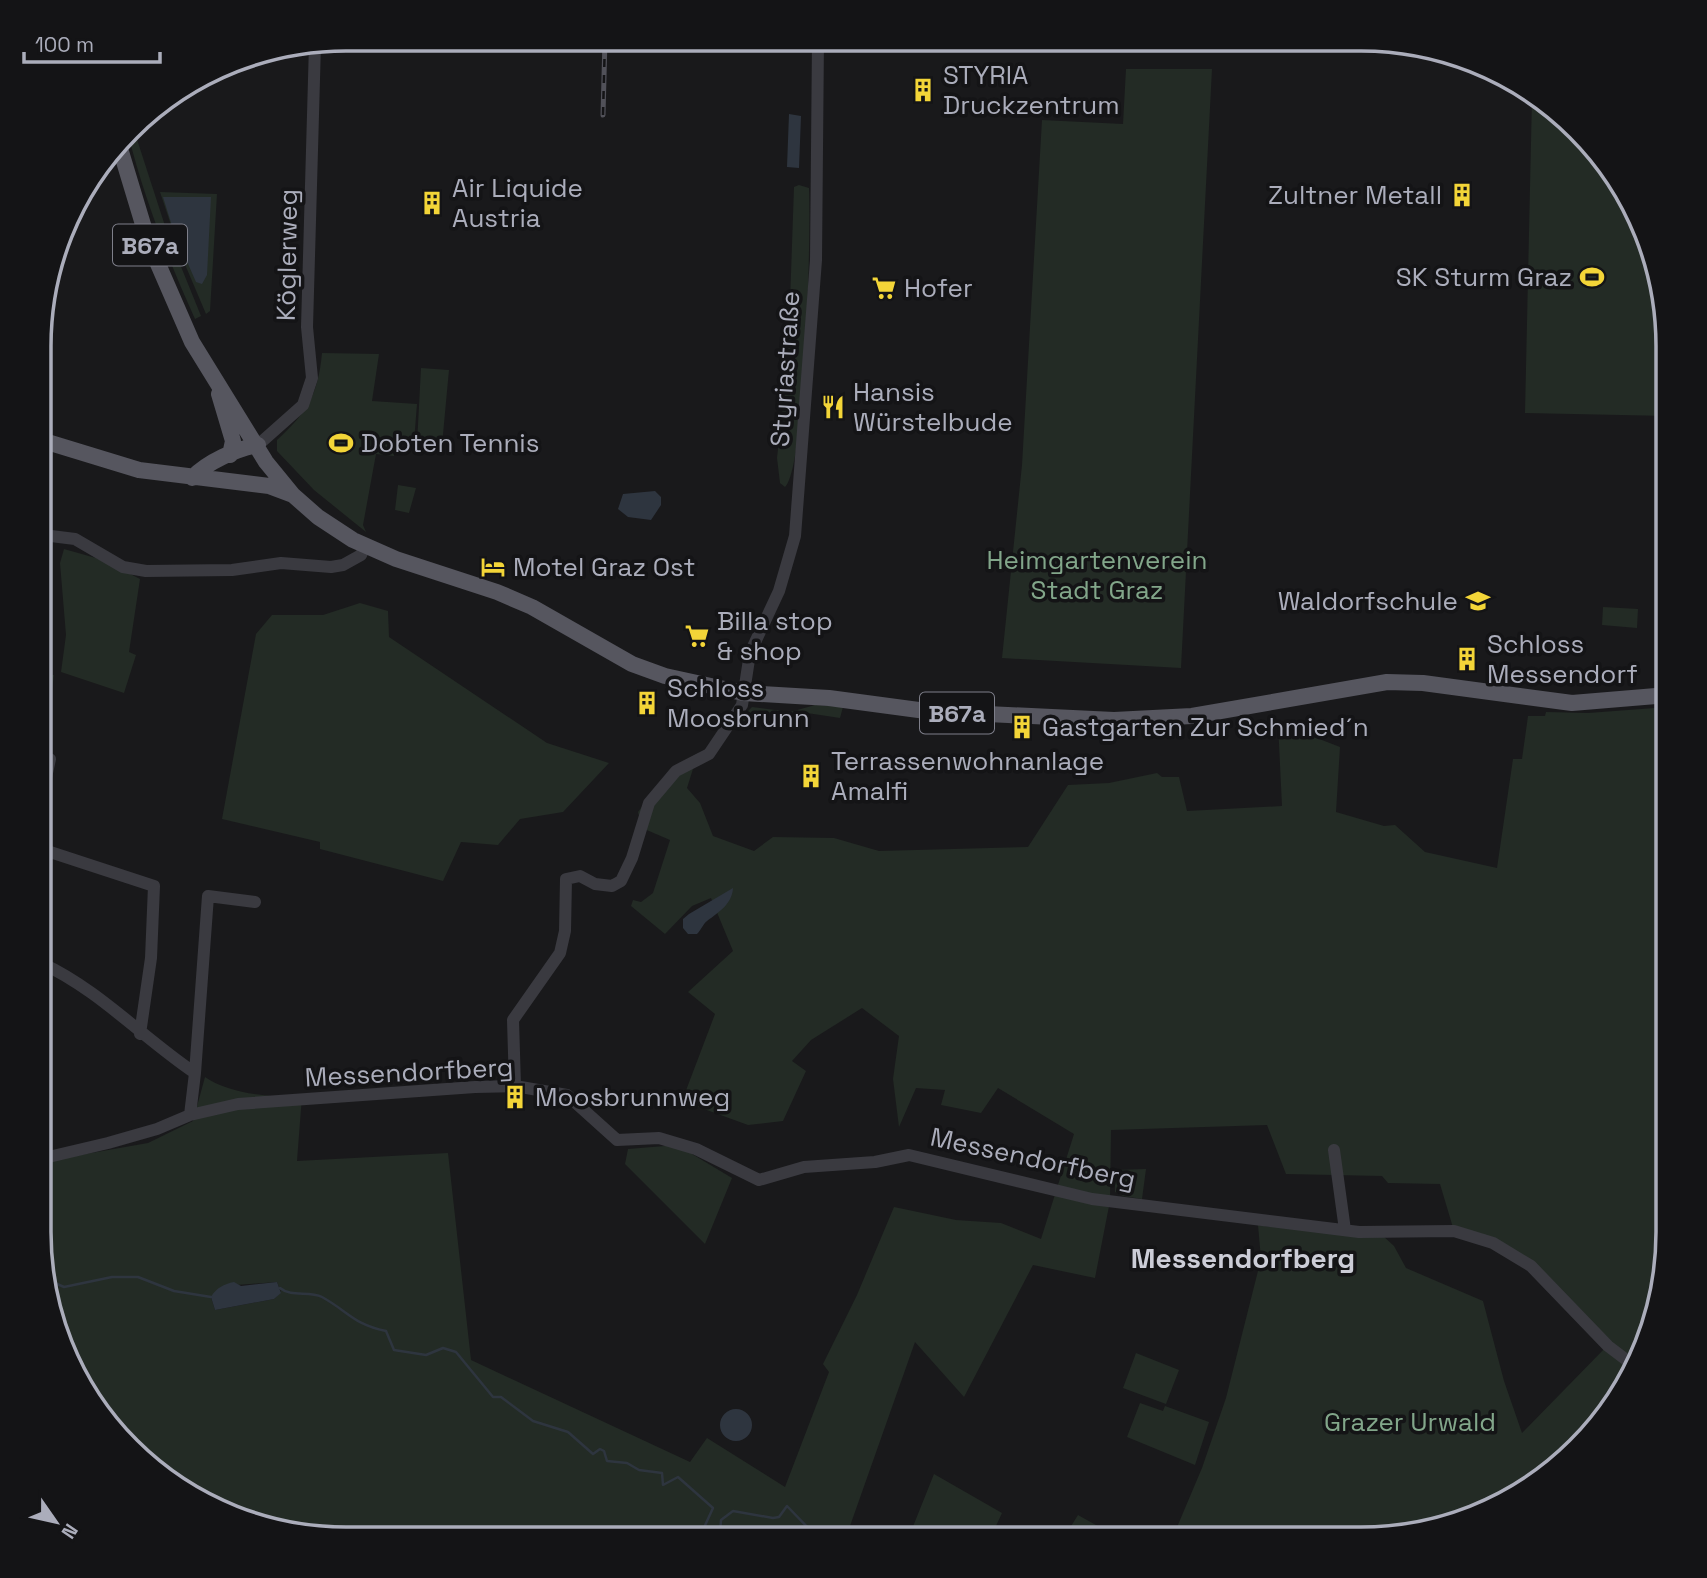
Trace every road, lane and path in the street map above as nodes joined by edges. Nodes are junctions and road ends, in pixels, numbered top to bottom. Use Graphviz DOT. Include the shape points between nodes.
graph roads {
  1 [pos="818,51"];
  2 [pos="315,52"];
  3 [pos="122,154"];
  4 [pos="217,387"];
  5 [pos="51,443"];
  6 [pos="258,445"];
  7 [pos="230,455"];
  8 [pos="198,478"];
  9 [pos="293,495"];
  10 [pos="51,537"];
  11 [pos="365,546"];
  12 [pos="743,693"];
  13 [pos="1656,696"];
  14 [pos="51,852"];
  15 [pos="255,902"];
  16 [pos="51,968"];
  17 [pos="140,1034"];
  18 [pos="195,1073"];
  19 [pos="515,1086"];
  20 [pos="190,1115"];
  21 [pos="1335,1150"];
  22 [pos="51,1156"];
  23 [pos="1345,1230"];
  24 [pos="1627,1360"];
  1 -- 12 [label="street, Styriastraße" via="816,260 795,536 779,591 750,653"];
  2 -- 6 [label="street, Köglerweg" via="307,327 312,378 303,405"];
  3 -- 4 [label="main road, B67a" via="159,268"];
  4 -- 6 [label="main road, B67a"];
  4 -- 7 [label="main road" via="233,440"];
  5 -- 8 [label="main road" via="118,464"];
  6 -- 7 [label="main road"];
  6 -- 8 [label="main road" via="246,458"];
  6 -- 9 [label="main road, B67a" via="265,462"];
  7 -- 8 [label="main road" via="200,470"];
  8 -- 9 [label="main road" via="269,486"];
  9 -- 11 [label="main road, B67a"];
  10 -- 11 [label="street" via="75,539 122,567 146,571 232,570 281,563 327,567 344,565 361,555"];
  11 -- 12 [label="main road, B67a" via="532,607 632,664"];
  12 -- 13 [label="main road, B67a" via="926,711 1114,720 1192,716 1387,682 1572,703"];
  12 -- 19 [label="street" via="742,705 713,750 676,771 649,803 621,881 612,886 580,876 566,879 560,953 513,1020"];
  14 -- 17 [label="street" via="154,886 151,958"];
  15 -- 18 [label="street" via="208,896"];
  16 -- 17 [label="street" via="89,990"];
  17 -- 18 [label="street"];
  18 -- 20 [label="street"];
  19 -- 20 [label="street, Messendorfberg" via="238,1104"];
  19 -- 23 [label="street, Messendorfberg" via="566,1095 617,1140 659,1138 696,1149 759,1180 804,1167 909,1155 1092,1199"];
  20 -- 22 [label="street, Messendorfberg" via="157,1129"];
  21 -- 23 [label="street"];
  23 -- 24 [label="street, Messendorfberg" via="1454,1231 1493,1243 1531,1266"];
}
